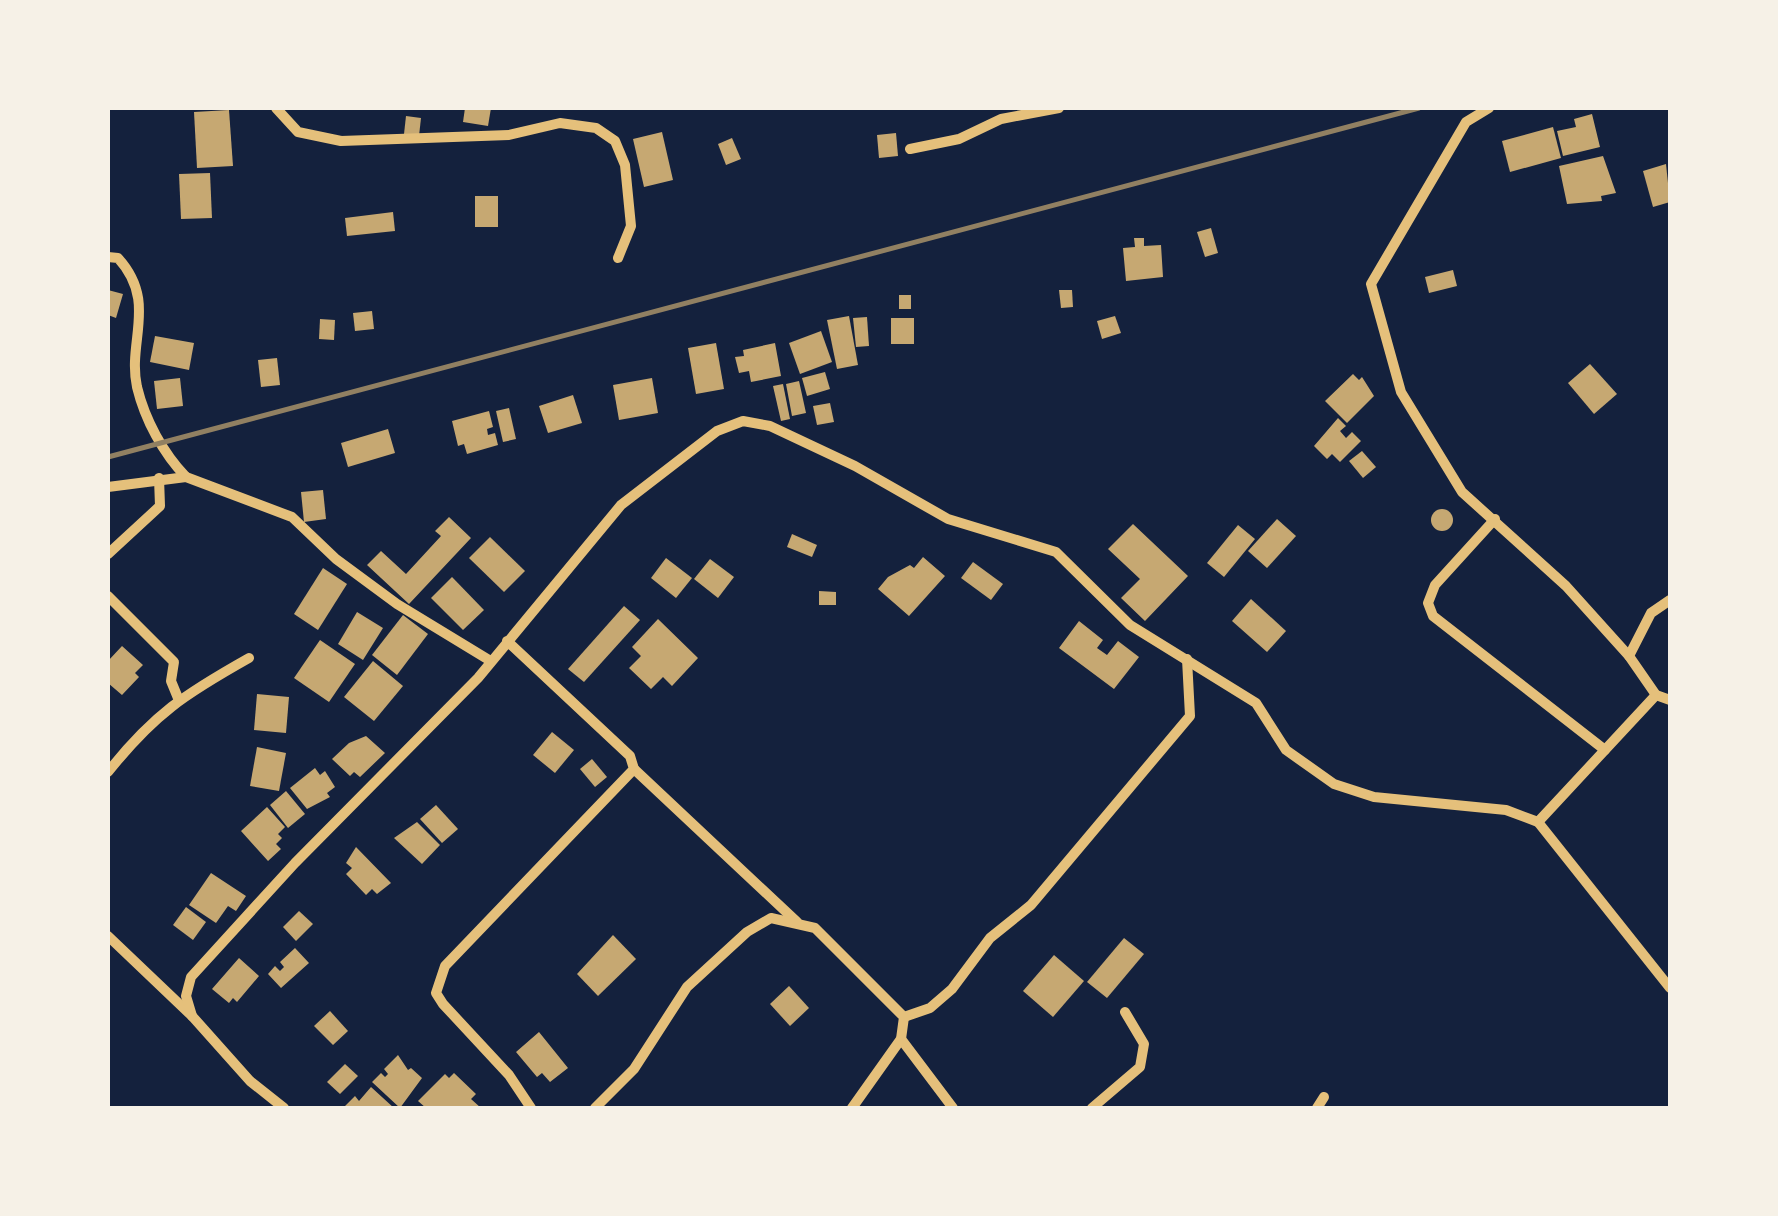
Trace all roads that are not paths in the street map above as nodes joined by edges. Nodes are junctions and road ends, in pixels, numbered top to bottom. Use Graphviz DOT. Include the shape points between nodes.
graph roads {
  1 [pos="276,108"];
  2 [pos="1059,108"];
  3 [pos="1489,108"];
  4 [pos="910,149"];
  5 [pos="108,257"];
  6 [pos="618,258"];
  7 [pos="186,476"];
  8 [pos="159,478"];
  9 [pos="108,487"];
  10 [pos="1496,519"];
  11 [pos="108,554"];
  12 [pos="108,596"];
  13 [pos="1670,600"];
  14 [pos="507,642"];
  15 [pos="1629,656"];
  16 [pos="249,658"];
  17 [pos="1187,658"];
  18 [pos="490,660"];
  19 [pos="1656,695"];
  20 [pos="178,698"];
  21 [pos="1670,700"];
  22 [pos="1605,750"];
  23 [pos="634,769"];
  24 [pos="108,772"];
  25 [pos="1538,822"];
  26 [pos="798,922"];
  27 [pos="108,936"];
  28 [pos="1670,988"];
  29 [pos="1125,1012"];
  30 [pos="192,1016"];
  31 [pos="904,1018"];
  32 [pos="901,1039"];
  33 [pos="1324,1097"];
  34 [pos="284,1108"];
  35 [pos="531,1108"];
  36 [pos="595,1108"];
  37 [pos="852,1108"];
  38 [pos="953,1108"];
  39 [pos="1092,1108"];
  40 [pos="1317,1108"];
  1 -- 6 [label="street" via="298,132 341,141 509,135 560,123 596,128 614,141 625,164 632,226"];
  2 -- 4 [label="street"];
  3 -- 10 [label="street" via="1466,122 1372,284 1402,392 1462,492"];
  5 -- 7 [label="street" via="127,268 143,314 136,385 164,454"];
  7 -- 8 [label="street"];
  7 -- 18 [label="street" via="292,516 397,604"];
  8 -- 9 [label="street"];
  8 -- 11 [label="street" via="160,506"];
  10 -- 15 [label="street"];
  10 -- 22 [label="street" via="1434,585 1428,603 1434,616"];
  12 -- 20 [label="street" via="174,662 171,681"];
  13 -- 15 [label="street" via="1651,613"];
  14 -- 17 [label="street" via="621,505 716,431 743,421 787,434 948,519 1056,552 1130,625"];
  14 -- 18 [label="street"];
  14 -- 23 [label="street" via="630,756"];
  15 -- 19 [label="street"];
  16 -- 20 [label="street"];
  17 -- 25 [label="street" via="1256,704 1286,750 1334,784 1374,797 1506,810"];
  17 -- 31 [label="street" via="1190,716 1031,905 990,938 952,990"];
  18 -- 30 [label="street" via="191,977 186,996"];
  19 -- 21 [label="street"];
  19 -- 22 [label="street"];
  20 -- 24 [label="street" via="142,728"];
  22 -- 25 [label="street"];
  23 -- 26 [label="street"];
  23 -- 35 [label="street" via="436,982 443,1004"];
  25 -- 28 [label="street"];
  26 -- 31 [label="street" via="815,928"];
  26 -- 36 [label="street" via="771,918 747,932 687,987 634,1070"];
  27 -- 30 [label="street"];
  29 -- 39 [label="street" via="1144,1044 1140,1067"];
  30 -- 34 [label="street"];
  31 -- 32 [label="street"];
  32 -- 37 [label="street"];
  32 -- 38 [label="street"];
  33 -- 40 [label="street"];
}
